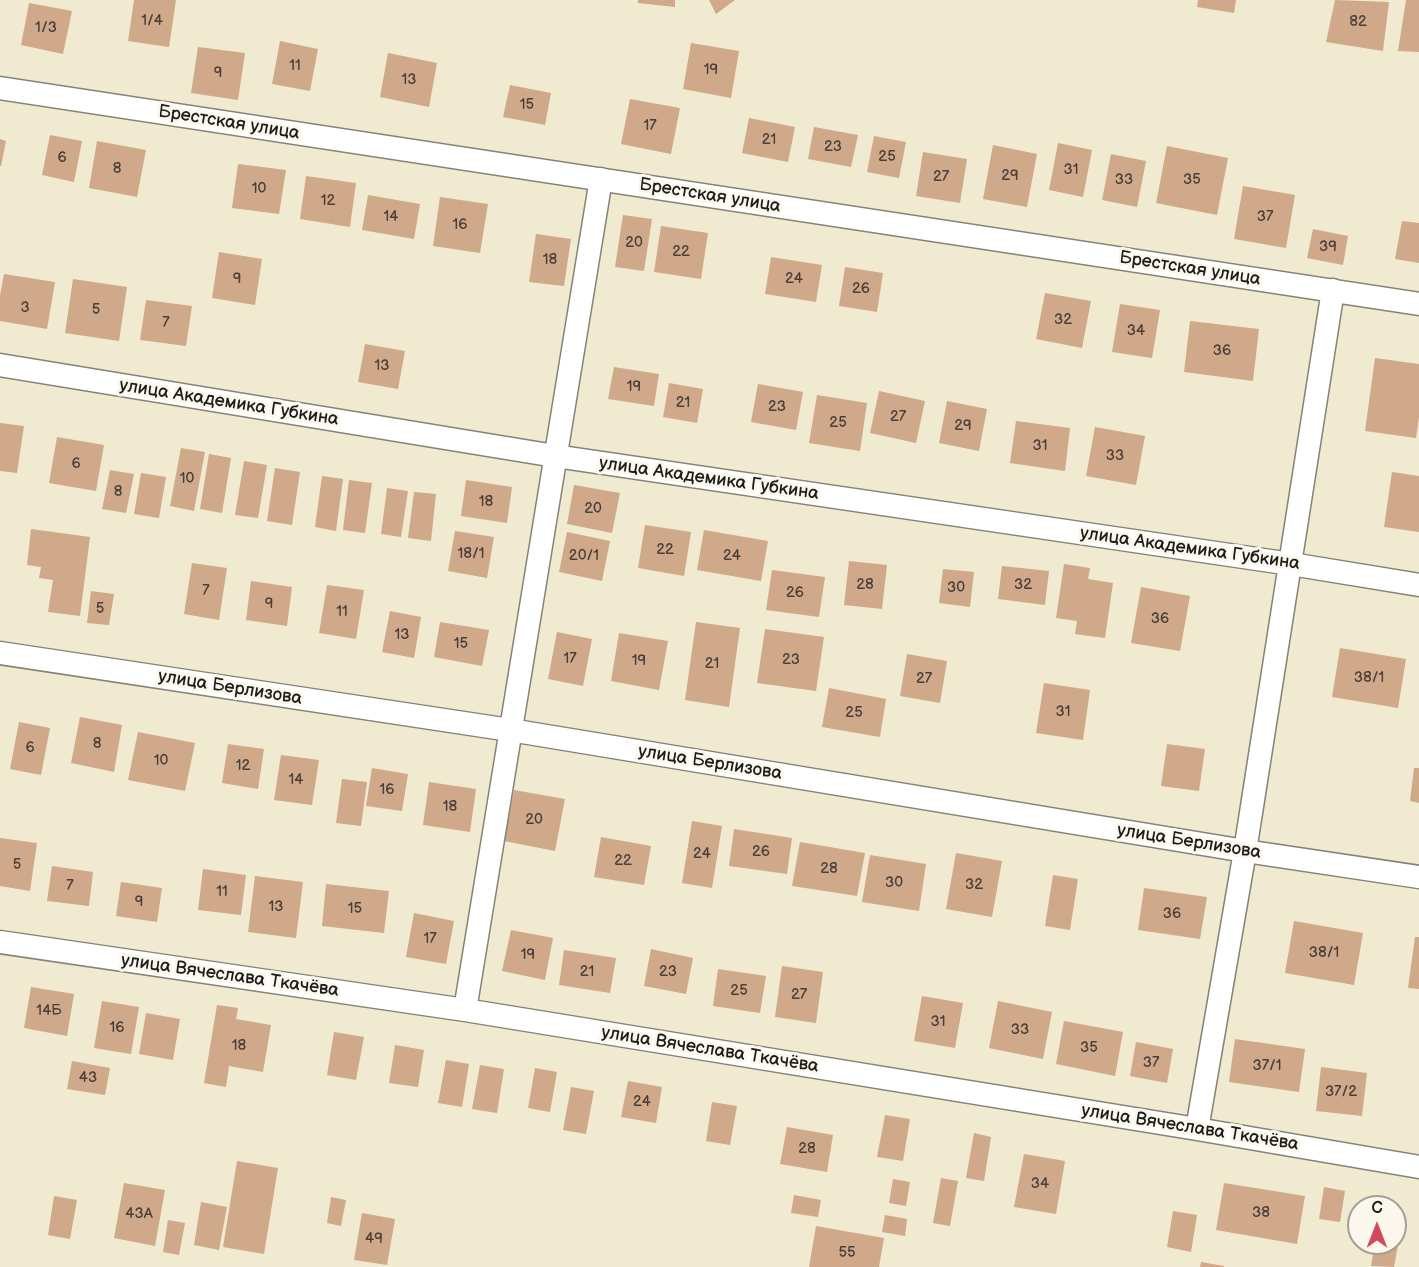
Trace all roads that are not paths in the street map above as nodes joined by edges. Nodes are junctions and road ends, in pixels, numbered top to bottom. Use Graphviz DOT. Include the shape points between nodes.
graph roads {
  1 [pos="0,88"];
  2 [pos="601,179"];
  3 [pos="1333,290"];
  4 [pos="1419,304"];
  5 [pos="0,365"];
  6 [pos="555,456"];
  7 [pos="1291,564"];
  8 [pos="1419,585"];
  9 [pos="0,653"];
  10 [pos="510,730"];
  11 [pos="1245,851"];
  12 [pos="1419,877"];
  13 [pos="0,942"];
  14 [pos="465,1010"];
  15 [pos="1197,1129"];
  16 [pos="1419,1167"];
  1 -- 2 [label="street, Брестская улица"];
  2 -- 3 [label="street, Брестская улица"];
  2 -- 6 [label="street"];
  3 -- 4 [label="street, Брестская улица"];
  3 -- 7 [label="street"];
  5 -- 6 [label="street, улица Академика Губкина"];
  6 -- 7 [label="street, улица Академика Губкина"];
  6 -- 10 [label="street"];
  7 -- 8 [label="street, улица Академика Губкина"];
  7 -- 11 [label="street"];
  9 -- 10 [label="street, улица Берлизова"];
  10 -- 11 [label="street, улица Берлизова"];
  10 -- 14 [label="street"];
  11 -- 12 [label="street, улица Берлизова"];
  11 -- 15 [label="street"];
  13 -- 14 [label="street, улица Вячеслава Ткачёва"];
  14 -- 15 [label="street, улица Вячеслава Ткачёва"];
  15 -- 16 [label="street, улица Вячеслава Ткачёва"];
}
